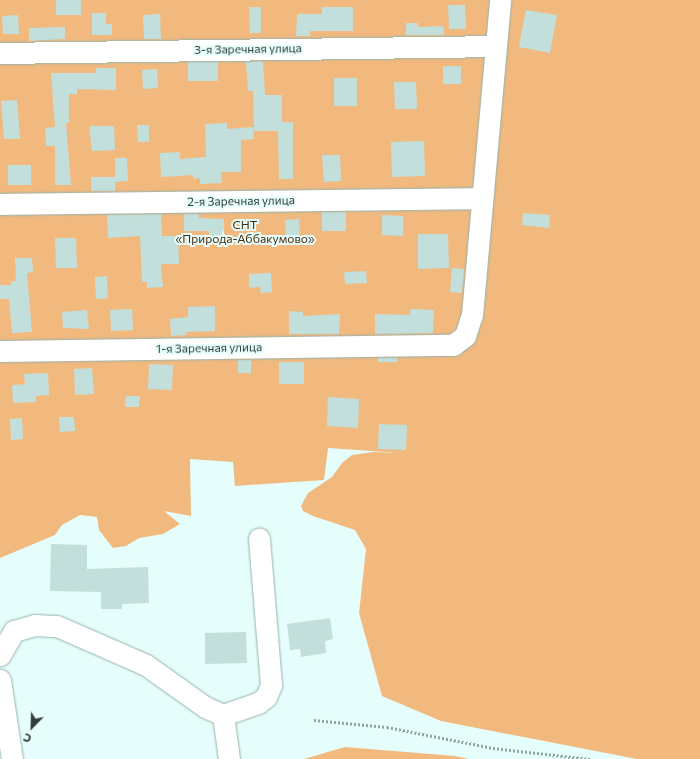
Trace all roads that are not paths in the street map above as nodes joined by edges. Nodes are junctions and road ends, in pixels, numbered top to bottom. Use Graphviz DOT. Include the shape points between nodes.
graph roads {
  1 [pos="500,0"];
  2 [pos="496,46"];
  3 [pos="0,53"];
  4 [pos="482,198"];
  5 [pos="0,204"];
  6 [pos="0,351"];
  7 [pos="259,538"];
  8 [pos="0,655"];
  9 [pos="0,680"];
  10 [pos="223,715"];
  11 [pos="12,759"];
  12 [pos="229,759"];
  1 -- 2 [label="street, 1-я Заречная улица"];
  2 -- 3 [label="street, 3-я Заречная улица"];
  2 -- 4 [label="street, 1-я Заречная улица"];
  4 -- 5 [label="street, 2-я Заречная улица"];
  4 -- 6 [label="street, 1-я Заречная улица" via="474,294 465,336 453,345"];
  7 -- 10 [label="street" via="271,685 266,697 258,703"];
  8 -- 10 [label="street" via="14,631 35,624 57,626 146,665 205,707"];
  9 -- 11 [label="street"];
  10 -- 12 [label="street"];
}
